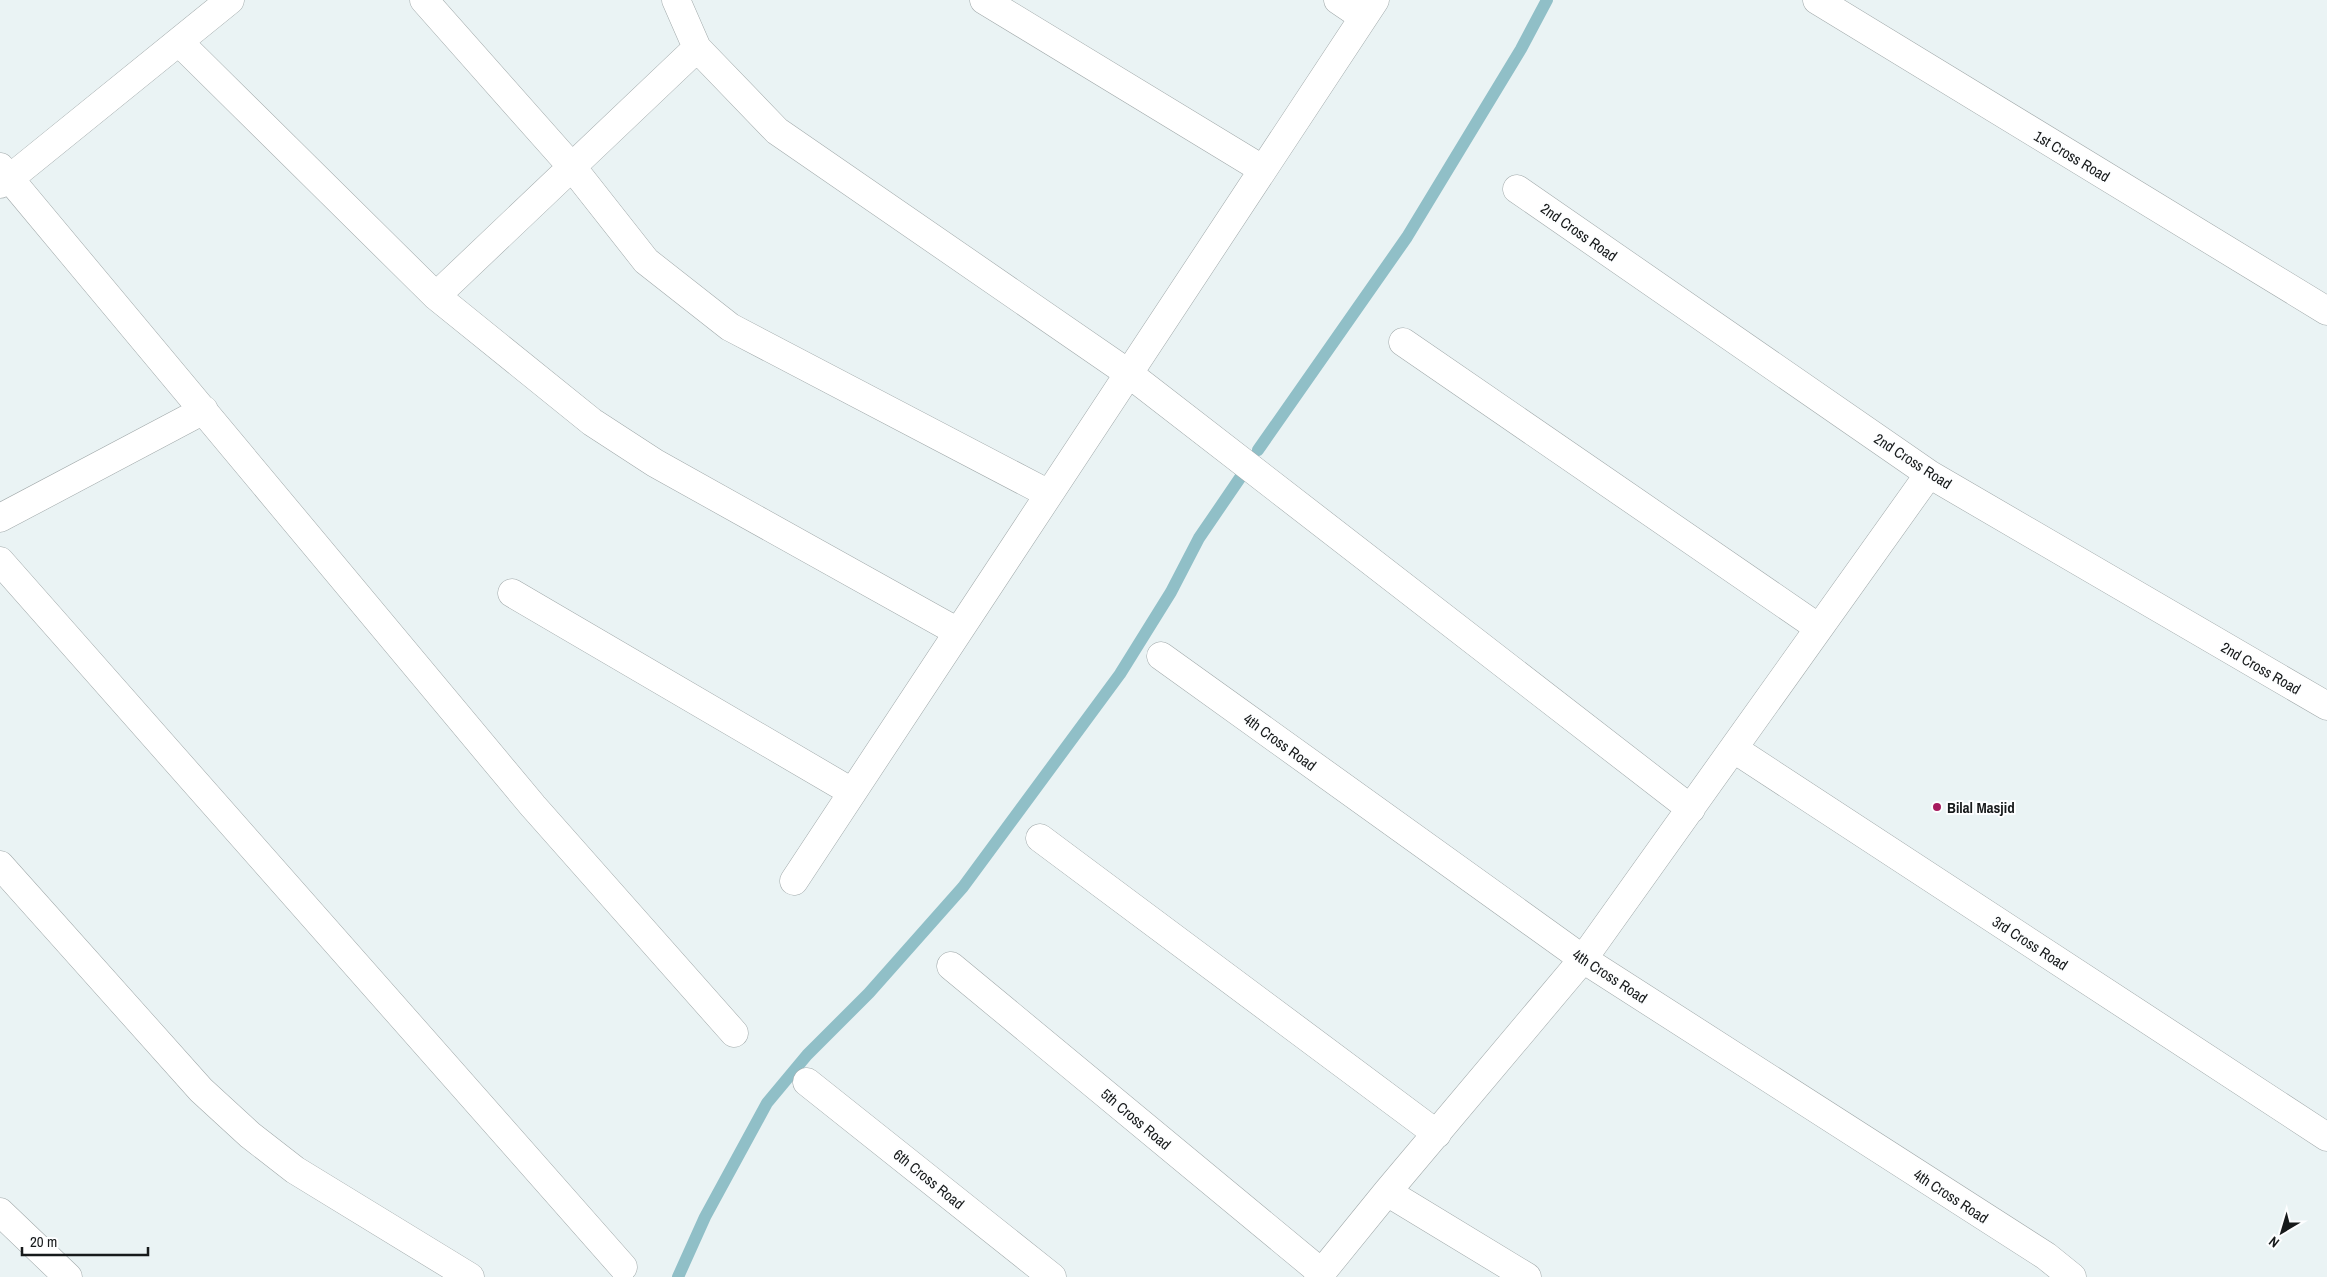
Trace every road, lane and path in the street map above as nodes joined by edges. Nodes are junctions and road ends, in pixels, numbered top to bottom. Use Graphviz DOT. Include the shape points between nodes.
graph roads {
  1 [pos="230,0"];
  2 [pos="424,0"];
  3 [pos="676,0"];
  4 [pos="984,0"];
  5 [pos="1338,0"];
  6 [pos="1817,0"];
  7 [pos="1369,8"];
  8 [pos="180,42"];
  9 [pos="698,48"];
  10 [pos="572,167"];
  11 [pos="1262,169"];
  12 [pos="3,177"];
  13 [pos="1517,189"];
  14 [pos="436,296"];
  15 [pos="2327,312"];
  16 [pos="1403,342"];
  17 [pos="1128,373"];
  18 [pos="204,410"];
  19 [pos="1930,474"];
  20 [pos="1049,494"];
  21 [pos="0,518"];
  22 [pos="0,561"];
  23 [pos="512,592"];
  24 [pos="1819,628"];
  25 [pos="958,632"];
  26 [pos="1161,656"];
  27 [pos="2327,706"];
  28 [pos="1734,749"];
  29 [pos="852,792"];
  30 [pos="1691,810"];
  31 [pos="1040,838"];
  32 [pos="0,865"];
  33 [pos="794,881"];
  34 [pos="1583,959"];
  35 [pos="951,966"];
  36 [pos="734,1033"];
  37 [pos="807,1082"];
  38 [pos="1437,1134"];
  39 [pos="2327,1137"];
  40 [pos="1387,1192"];
  41 [pos="0,1212"];
  42 [pos="623,1267"];
  43 [pos="1320,1275"];
  44 [pos="68,1277"];
  45 [pos="470,1277"];
  46 [pos="1052,1277"];
  47 [pos="1527,1277"];
  48 [pos="2072,1277"];
  1 -- 8 [label="street"];
  2 -- 10 [label="street"];
  3 -- 9 [label="street"];
  4 -- 11 [label="street"];
  5 -- 7 [label="street"];
  6 -- 15 [label="street, 1st Cross Road"];
  7 -- 11 [label="street"];
  8 -- 12 [label="street"];
  8 -- 14 [label="street"];
  9 -- 10 [label="street"];
  9 -- 17 [label="street" via="777,131"];
  10 -- 14 [label="street"];
  10 -- 20 [label="street" via="646,261 730,327"];
  11 -- 17 [label="street"];
  12 -- 18 [label="street"];
  13 -- 19 [label="street, 2nd Cross Road"];
  14 -- 25 [label="street" via="592,422 655,463"];
  16 -- 24 [label="street"];
  17 -- 20 [label="street"];
  17 -- 30 [label="street"];
  18 -- 21 [label="street"];
  18 -- 36 [label="street" via="533,806"];
  19 -- 24 [label="street"];
  19 -- 27 [label="street, 2nd Cross Road"];
  20 -- 25 [label="street"];
  22 -- 42 [label="street"];
  23 -- 29 [label="street"];
  24 -- 28 [label="street"];
  25 -- 29 [label="street"];
  26 -- 34 [label="street, 4th Cross Road"];
  28 -- 30 [label="street"];
  28 -- 39 [label="street, 3rd Cross Road"];
  29 -- 33 [label="street"];
  30 -- 34 [label="street"];
  31 -- 38 [label="street"];
  32 -- 45 [label="street" via="201,1090 250,1135 295,1170"];
  34 -- 38 [label="street"];
  34 -- 48 [label="street, 4th Cross Road" via="2038,1251"];
  35 -- 43 [label="street, 5th Cross Road"];
  37 -- 46 [label="street, 6th Cross Road"];
  38 -- 40 [label="street"];
  40 -- 43 [label="street"];
  40 -- 47 [label="street"];
  41 -- 44 [label="street"];
}
